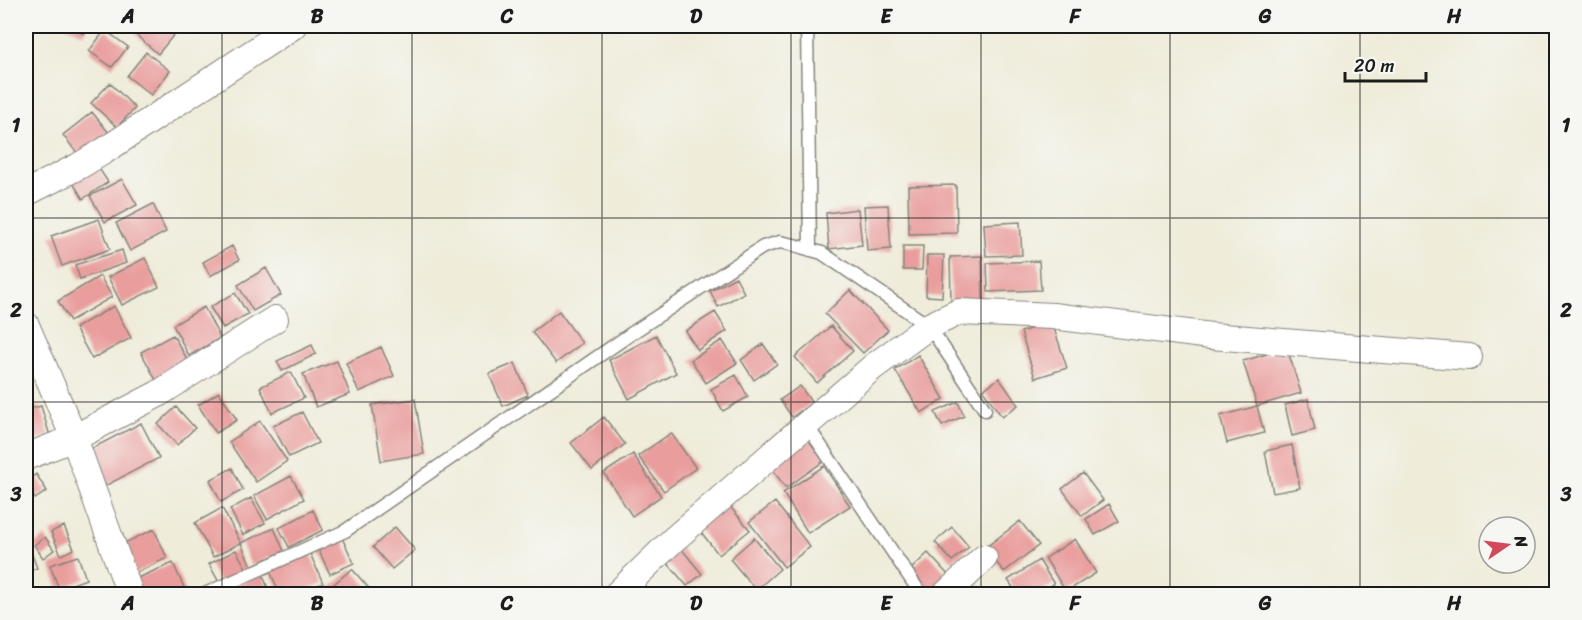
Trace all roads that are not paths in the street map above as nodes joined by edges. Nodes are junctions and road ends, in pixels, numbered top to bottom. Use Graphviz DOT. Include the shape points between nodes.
graph roads {
  1 [pos="293,26"];
  2 [pos="807,26"];
  3 [pos="26,193"];
  4 [pos="810,250"];
  5 [pos="275,319"];
  6 [pos="26,325"];
  7 [pos="929,326"];
  8 [pos="1469,357"];
  9 [pos="985,410"];
  10 [pos="806,424"];
  11 [pos="74,438"];
  12 [pos="26,457"];
  13 [pos="984,558"];
  14 [pos="130,594"];
  15 [pos="205,594"];
  16 [pos="616,594"];
  17 [pos="921,594"];
  18 [pos="946,594"];
  1 -- 3 [label="street" via="104,151"];
  2 -- 4 [label="lane"];
  4 -- 7 [label="lane" via="822,253"];
  4 -- 15 [label="lane" via="780,242 763,247 635,330 345,531"];
  5 -- 11 [label="street" via="158,394"];
  6 -- 11 [label="street"];
  7 -- 8 [label="street" via="959,312 1043,315 1211,336"];
  7 -- 9 [label="lane"];
  7 -- 10 [label="street"];
  10 -- 16 [label="street"];
  10 -- 17 [label="lane"];
  11 -- 12 [label="street"];
  11 -- 14 [label="street"];
  13 -- 18 [label="street"];
}
